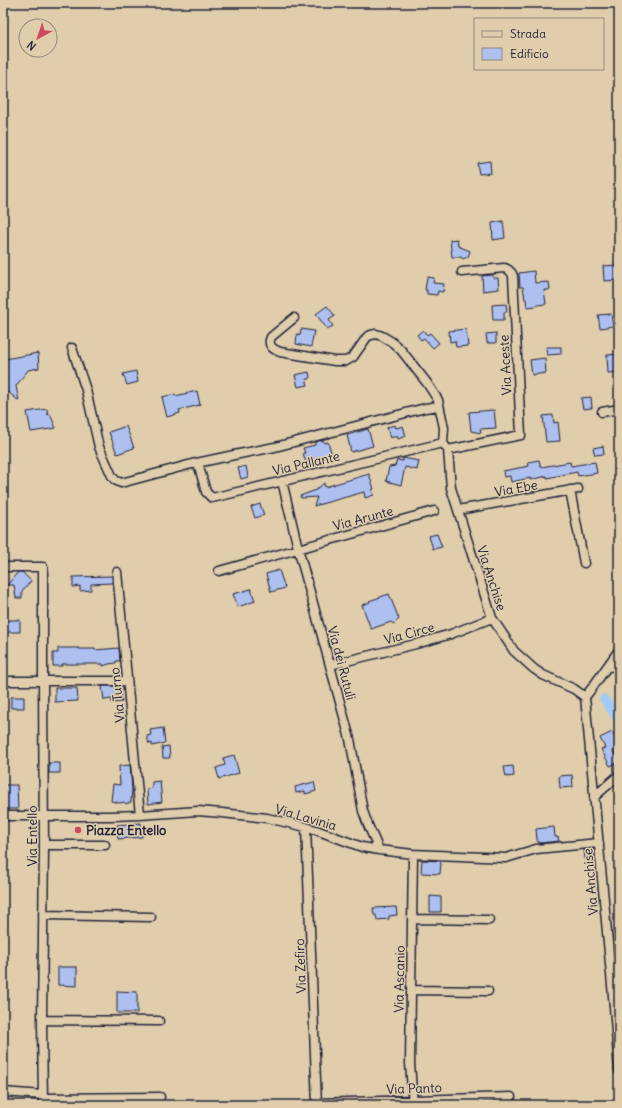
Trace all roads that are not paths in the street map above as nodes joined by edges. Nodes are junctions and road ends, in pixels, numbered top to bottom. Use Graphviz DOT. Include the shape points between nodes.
graph roads {
  1 [pos="462,272"];
  2 [pos="294,318"];
  3 [pos="72,348"];
  4 [pos="439,406"];
  5 [pos="619,409"];
  6 [pos="602,412"];
  7 [pos="446,446"];
  8 [pos="198,463"];
  9 [pos="282,481"];
  10 [pos="458,510"];
  11 [pos="434,511"];
  12 [pos="298,548"];
  13 [pos="584,563"];
  14 [pos="3,567"];
  15 [pos="219,571"];
  16 [pos="117,572"];
  17 [pos="492,618"];
  18 [pos="619,650"];
  19 [pos="330,665"];
  20 [pos="619,666"];
  21 [pos="607,667"];
  22 [pos="3,681"];
  23 [pos="43,681"];
  24 [pos="127,681"];
  25 [pos="584,697"];
  26 [pos="619,775"];
  27 [pos="594,797"];
  28 [pos="140,815"];
  29 [pos="3,816"];
  30 [pos="44,816"];
  31 [pos="306,827"];
  32 [pos="599,843"];
  33 [pos="44,844"];
  34 [pos="105,845"];
  35 [pos="379,850"];
  36 [pos="414,854"];
  37 [pos="43,915"];
  38 [pos="151,917"];
  39 [pos="413,919"];
  40 [pos="489,920"];
  41 [pos="411,990"];
  42 [pos="488,992"];
  43 [pos="617,1007"];
  44 [pos="42,1020"];
  45 [pos="159,1021"];
  46 [pos="619,1070"];
  47 [pos="3,1092"];
  48 [pos="160,1097"];
  49 [pos="511,1097"];
  50 [pos="43,1099"];
  51 [pos="413,1102"];
  52 [pos="317,1104"];
  1 -- 7 [label="street, Via Aceste" via="504,268 512,273 521,435"];
  2 -- 4 [label="street, Via Anchise" via="271,337 269,341 274,350 346,361 353,357 367,337 376,334 382,336 401,350 427,383"];
  3 -- 8 [label="street" via="86,390 99,446 115,480 121,483"];
  4 -- 7 [label="street, Via Anchise"];
  4 -- 8 [label="street" via="275,448"];
  5 -- 6 [label="street"];
  7 -- 9 [label="street, Via Pallante"];
  7 -- 10 [label="street, Via Anchise" via="451,488"];
  8 -- 9 [label="street, Via Pallante" via="206,492 212,498"];
  9 -- 12 [label="street, Via dei Rutuli"];
  10 -- 13 [label="street, Via Ebe" via="574,490"];
  10 -- 17 [label="street, Via Anchise"];
  11 -- 12 [label="street, Via Arunte"];
  12 -- 15 [label="street, Via Arunte"];
  12 -- 19 [label="street, Via dei Rutuli"];
  14 -- 23 [label="street, Via Entello" via="43,567"];
  16 -- 24 [label="street, Via Turno"];
  17 -- 19 [label="street, Via Circe" via="452,634"];
  17 -- 25 [label="street, Via Anchise" via="514,651 534,669 543,676 574,689"];
  18 -- 21 [label="street"];
  19 -- 35 [label="street, Via dei Rutuli" via="350,739 364,811"];
  20 -- 21 [label="street"];
  21 -- 25 [label="street"];
  22 -- 23 [label="street"];
  23 -- 24 [label="street"];
  23 -- 30 [label="street, Via Entello"];
  24 -- 28 [label="street, Via Turno"];
  25 -- 27 [label="street, Via Anchise"];
  26 -- 27 [label="street"];
  27 -- 32 [label="street, Via Anchise"];
  28 -- 30 [label="street, Via Lavinia"];
  28 -- 31 [label="street, Via Lavinia" via="214,812 267,818"];
  29 -- 30 [label="street, Via Lavinia"];
  30 -- 33 [label="street, Via Entello"];
  31 -- 35 [label="street, Via Lavinia" via="362,847"];
  31 -- 52 [label="street, Via Zefiro"];
  32 -- 36 [label="street, Via Lavinia" via="536,849 506,858"];
  32 -- 43 [label="street, Via Anchise"];
  33 -- 34 [label="street"];
  33 -- 37 [label="street, Via Entello"];
  35 -- 36 [label="street, Via Lavinia"];
  36 -- 39 [label="street, Via Ascanio"];
  37 -- 38 [label="street"];
  37 -- 44 [label="street, Via Entello"];
  39 -- 40 [label="street"];
  39 -- 41 [label="street, Via Ascanio"];
  41 -- 42 [label="street"];
  41 -- 51 [label="street, Via Ascanio" via="410,1063"];
  43 -- 46 [label="street, Via Anchise"];
  44 -- 45 [label="street"];
  44 -- 50 [label="street, Via Entello"];
  47 -- 50 [label="street"];
  48 -- 50 [label="street"];
  49 -- 51 [label="street, Via Panto"];
  51 -- 52 [label="street, Via Panto"];
}
